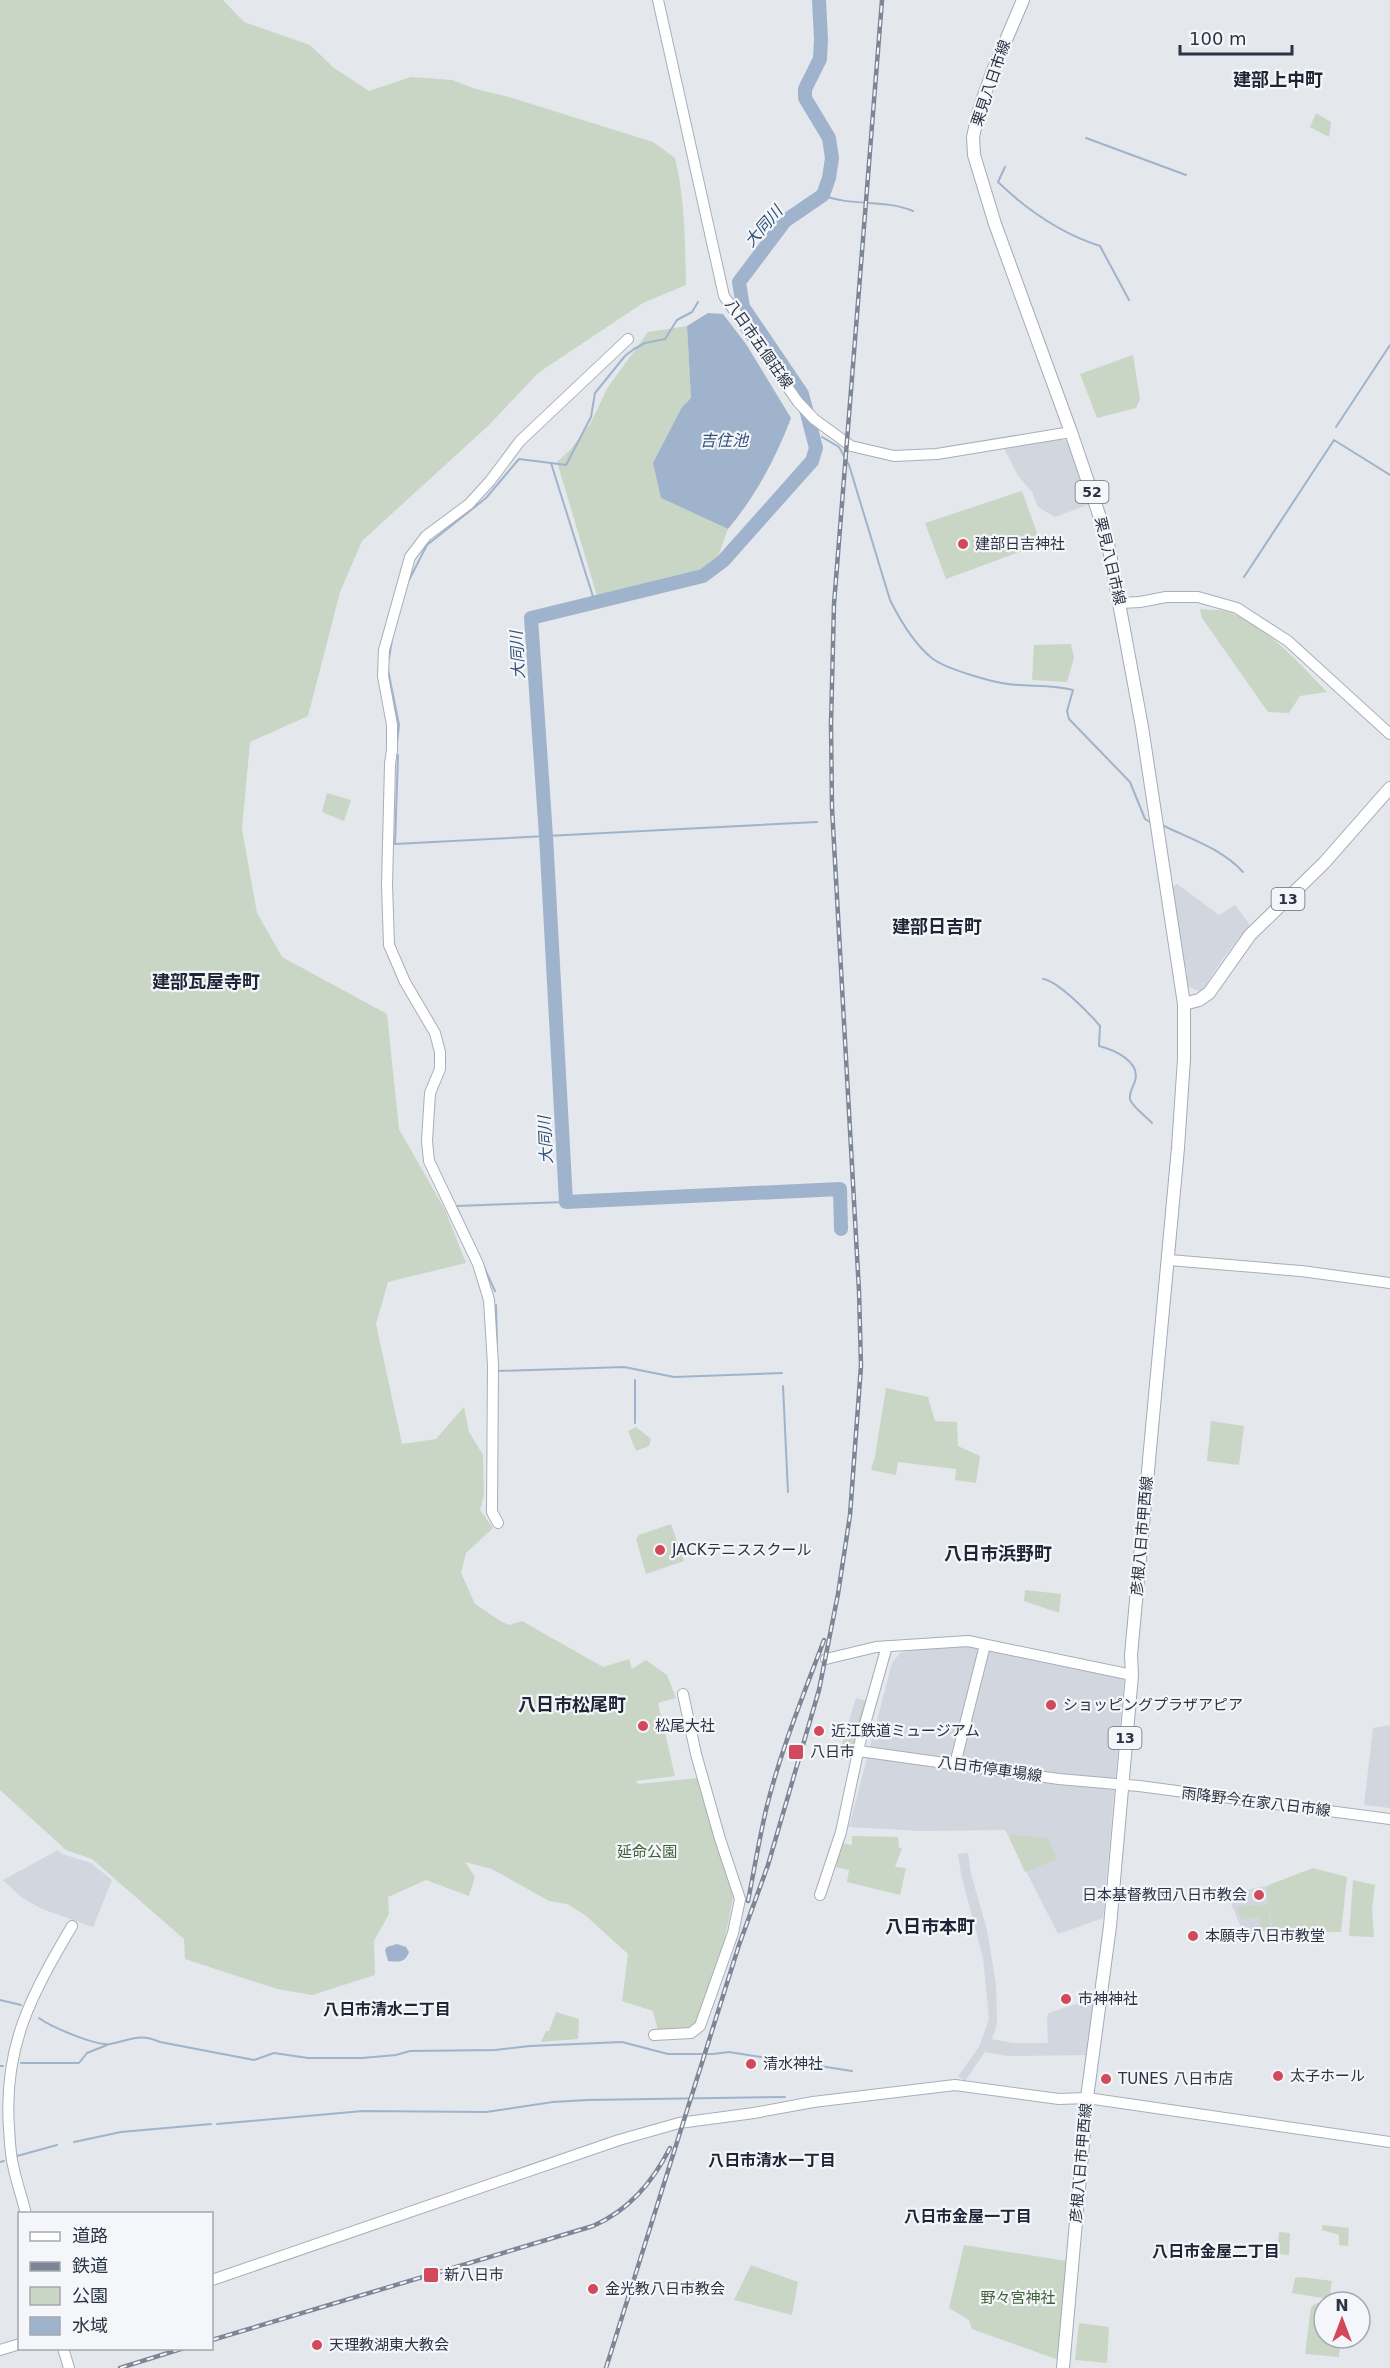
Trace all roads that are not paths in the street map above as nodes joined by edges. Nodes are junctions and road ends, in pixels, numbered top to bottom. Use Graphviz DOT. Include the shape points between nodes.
graph roads {
  1 [pos="658,0"];
  2 [pos="1023,0"];
  3 [pos="628,339"];
  4 [pos="1071,432"];
  5 [pos="1120,603"];
  6 [pos="1390,734"];
  7 [pos="1390,788"];
  8 [pos="1184,1004"];
  9 [pos="1169,1260"];
  10 [pos="1390,1283"];
  11 [pos="498,1523"];
  12 [pos="985,1645"];
  13 [pos="886,1646"];
  14 [pos="826,1659"];
  15 [pos="1132,1675"];
  16 [pos="683,1694"];
  17 [pos="859,1751"];
  18 [pos="955,1764"];
  19 [pos="1122,1784"];
  20 [pos="1390,1819"];
  21 [pos="820,1895"];
  22 [pos="72,1926"];
  23 [pos="654,2035"];
  24 [pos="1087,2098"];
  25 [pos="1390,2142"];
  26 [pos="25,2212"];
  27 [pos="213,2280"];
  28 [pos="18,2345"];
  29 [pos="0,2350"];
  30 [pos="63,2350"];
  31 [pos="69,2368"];
  32 [pos="1062,2368"];
  1 -- 4 [label="street, 八日市五個荘線" via="724,296 814,419 851,446 894,456 937,454"];
  2 -- 4 [label="main road, 栗見八日市線 / 52" via="979,110 973,145 995,224"];
  3 -- 11 [label="street" via="520,441 469,504 415,548 384,650 382,675 392,725 388,938 395,961 435,1033 440,1052 440,1069 430,1093 429,1161 477,1264 489,1300 493,1365 492,1512"];
  4 -- 5 [label="main road, 栗見八日市線 / 52" via="1107,538"];
  5 -- 6 [label="street" via="1198,597 1237,608 1288,641"];
  5 -- 8 [label="main road, 栗見八日市線 / 52"];
  7 -- 8 [label="main road, 13" via="1324,863 1250,935 1209,993"];
  8 -- 9 [label="main road, 彦根八日市甲西線 / 13" via="1184,1059"];
  9 -- 10 [label="street"];
  9 -- 15 [label="main road, 彦根八日市甲西線 / 13"];
  12 -- 13 [label="street" via="968,1641"];
  12 -- 15 [label="street"];
  12 -- 18 [label="street"];
  13 -- 14 [label="street"];
  13 -- 17 [label="street"];
  15 -- 19 [label="main road, 彦根八日市甲西線 / 13"];
  16 -- 23 [label="street" via="714,1820 740,1899 733,1933 700,2026 691,2033"];
  17 -- 18 [label="street, 八日市停車場線"];
  17 -- 21 [label="street" via="841,1833"];
  18 -- 19 [label="street, 八日市停車場線"];
  19 -- 20 [label="street, 雨降野今在家八日市線"];
  19 -- 24 [label="main road, 彦根八日市甲西線 / 13" via="1104,1978"];
  22 -- 26 [label="street" via="31,2000 13,2051 8,2112 13,2164"];
  24 -- 25 [label="street"];
  24 -- 27 [label="street" via="1059,2099 955,2085 679,2123 618,2140"];
  24 -- 32 [label="main road, 彦根八日市甲西線 / 13"];
  28 -- 29 [label="street"];
  30 -- 31 [label="street"];
}
